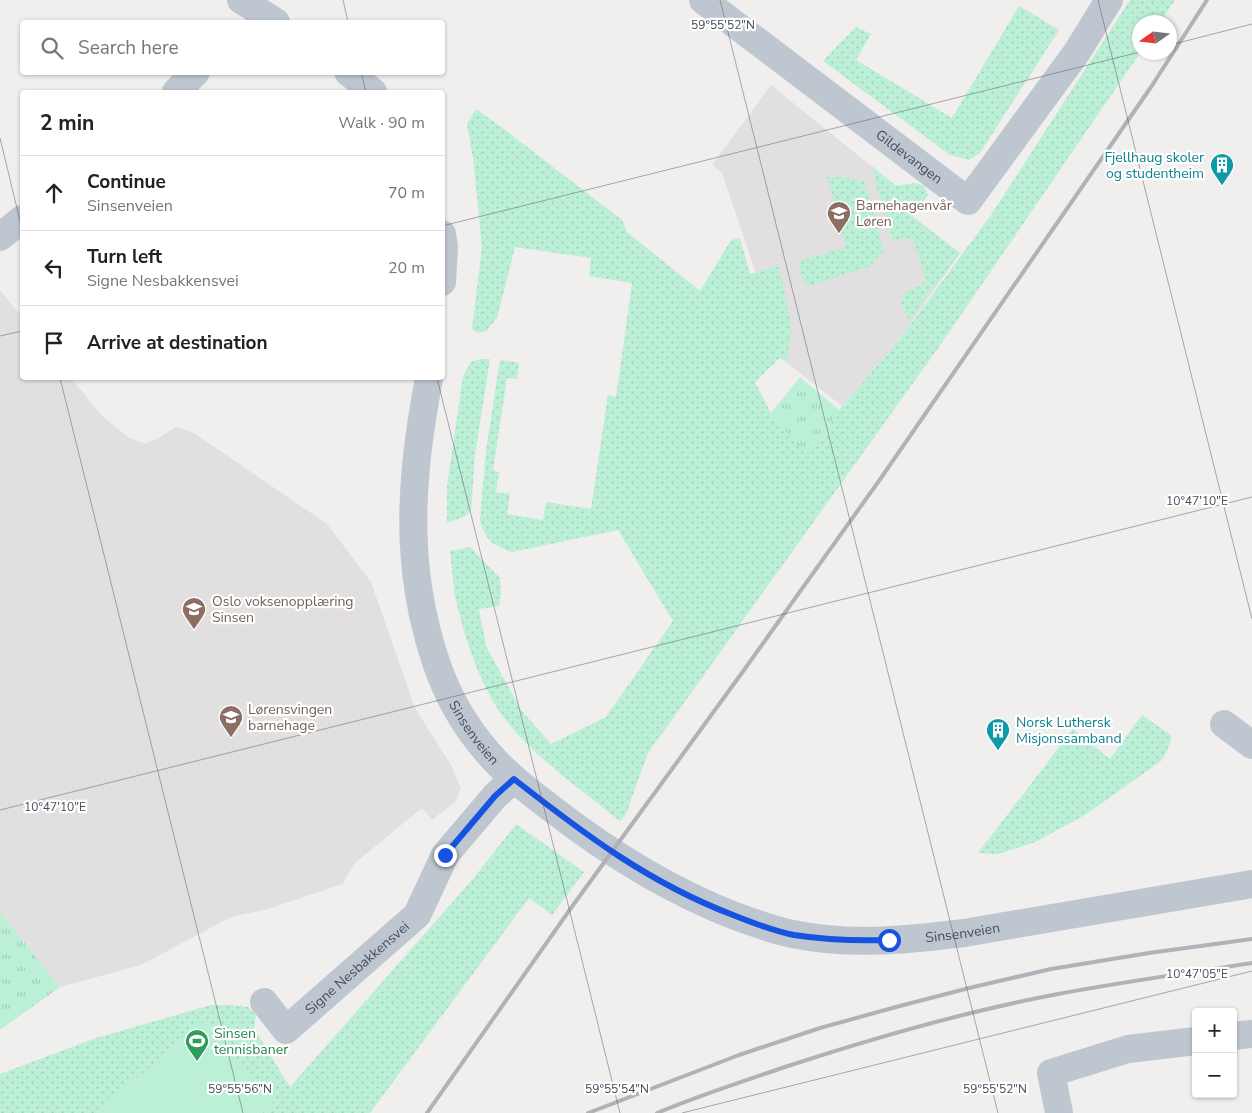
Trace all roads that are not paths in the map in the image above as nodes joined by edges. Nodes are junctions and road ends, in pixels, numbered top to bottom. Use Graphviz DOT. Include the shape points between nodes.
graph roads {
  1 [pos="703,0"];
  2 [pos="1109,0"];
  3 [pos="244,7"];
  4 [pos="272,20"];
  5 [pos="193,75"];
  6 [pos="352,75"];
  7 [pos="178,90"];
  8 [pos="370,90"];
  9 [pos="20,221"];
  10 [pos="0,237"];
  11 [pos="429,380"];
  12 [pos="1224,724"];
  13 [pos="1252,745"];
  14 [pos="514,779"];
  15 [pos="1252,884"];
  16 [pos="264,1002"];
  17 [pos="1252,1034"];
  18 [pos="1237,1036"];
  19 [pos="1192,1041"];
  20 [pos="1058,1113"];
  1 -- 2 [label="street, Gildevangen" via="968,201 1077,52"];
  3 -- 4 [label="street"];
  5 -- 7 [label="street"];
  6 -- 8 [label="street"];
  9 -- 10 [label="street"];
  11 -- 14 [label="street, Sinsenveien" via="413,516 419,597 427,632 451,697 489,754"];
  12 -- 13 [label="street"];
  14 -- 15 [label="street, Sinsenveien" via="602,846 674,889 757,925 817,938 889,940 964,933"];
  14 -- 16 [label="street, Signe Nesbakkensvei" via="495,796 445,855 417,915 286,1030"];
  17 -- 18 [label="street"];
  19 -- 20 [label="street" via="1128,1049 1051,1073"];
}
